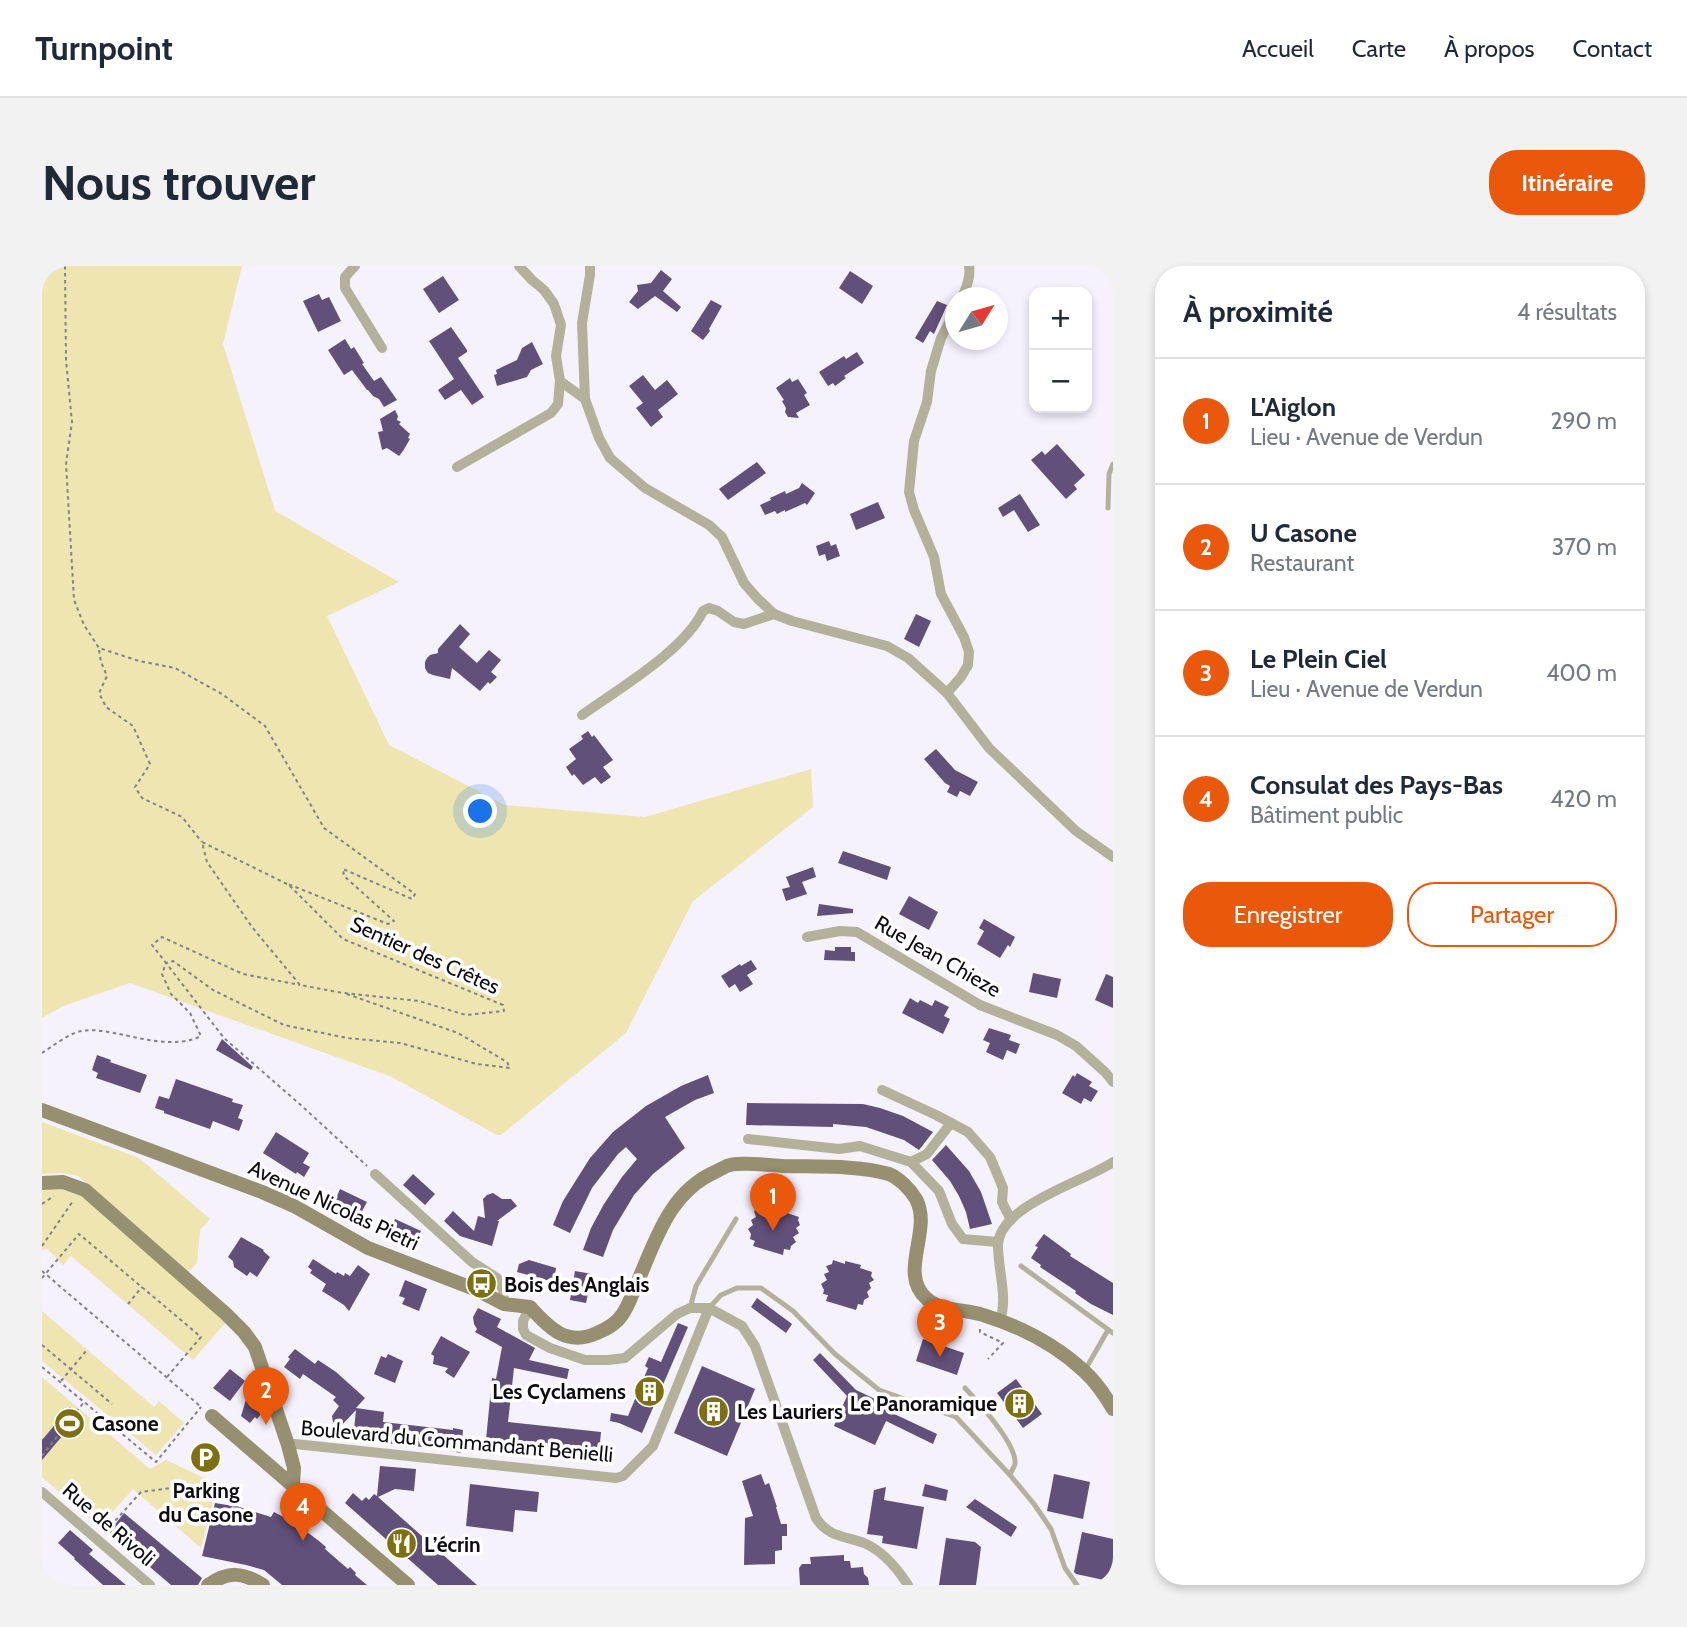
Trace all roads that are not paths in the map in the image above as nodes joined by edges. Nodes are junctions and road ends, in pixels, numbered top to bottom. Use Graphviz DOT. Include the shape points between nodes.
graph roads {
  1 [pos="355,266"];
  2 [pos="519,266"];
  3 [pos="590,266"];
  4 [pos="969,266"];
  5 [pos="967,287"];
  6 [pos="945,330"];
  7 [pos="382,348"];
  8 [pos="560,381"];
  9 [pos="585,399"];
  10 [pos="1113,464"];
  11 [pos="457,467"];
  12 [pos="1108,508"];
  13 [pos="775,614"];
  14 [pos="947,693"];
  15 [pos="582,715"];
  16 [pos="1113,857"];
  17 [pos="807,937"];
  18 [pos="1113,1082"];
  19 [pos="882,1090"];
  20 [pos="42,1110"];
  21 [pos="951,1124"];
  22 [pos="748,1139"];
  23 [pos="911,1162"];
  24 [pos="1113,1162"];
  25 [pos="375,1174"];
  26 [pos="42,1183"];
  27 [pos="736,1219"];
  28 [pos="1011,1220"];
  29 [pos="998,1242"];
  30 [pos="1021,1266"];
  31 [pos="504,1304"];
  32 [pos="530,1307"];
  33 [pos="690,1308"];
  34 [pos="709,1308"];
  35 [pos="1000,1321"];
  36 [pos="1111,1331"];
  37 [pos="1084,1370"];
  38 [pos="965,1388"];
  39 [pos="204,1409"];
  40 [pos="1113,1409"];
  41 [pos="288,1445"];
  42 [pos="1010,1475"];
  43 [pos="293,1484"];
  44 [pos="42,1492"];
  45 [pos="150,1585"];
  46 [pos="208,1585"];
  47 [pos="263,1585"];
  48 [pos="408,1585"];
  49 [pos="908,1585"];
  50 [pos="1077,1585"];
  1 -- 7 [label="street" via="345,277 345,288"];
  2 -- 8 [label="street" via="554,304 561,325 556,356"];
  3 -- 9 [label="street" via="582,323"];
  4 -- 5 [label="street"];
  6 -- 14 [label="street" via="914,441 909,492 934,557 941,594 969,652 968,665"];
  8 -- 9 [label="street"];
  8 -- 11 [label="street" via="558,404 551,414"];
  9 -- 13 [label="street" via="611,458 645,488 716,531 744,583"];
  10 -- 12 [label="lane"];
  13 -- 14 [label="street" via="887,646 908,658"];
  13 -- 15 [label="street" via="744,624 719,611 703,611 660,660"];
  14 -- 16 [label="street" via="989,748 1076,831"];
  17 -- 18 [label="street, Rue Jean Chieze" via="857,932 980,1006 1076,1046"];
  19 -- 21 [label="street"];
  20 -- 31 [label="main road, Avenue Nicolas Pietri" via="262,1192 368,1248"];
  21 -- 23 [label="street" via="927,1154"];
  21 -- 28 [label="street" via="968,1132 990,1157"];
  22 -- 23 [label="street" via="839,1149 860,1146"];
  23 -- 29 [label="street" via="939,1191 963,1239"];
  24 -- 28 [label="street" via="1038,1199"];
  25 -- 31 [label="street" via="472,1262 497,1278"];
  26 -- 41 [label="main road" via="63,1182 85,1190 244,1332 255,1347"];
  27 -- 33 [label="lane" via="696,1286"];
  28 -- 29 [label="street"];
  29 -- 35 [label="street" via="1004,1308"];
  30 -- 36 [label="lane"];
  31 -- 32 [label="main road, Avenue Nicolas Pietri"];
  32 -- 33 [label="street" via="523,1321 526,1335 585,1360 625,1358"];
  32 -- 35 [label="main road" via="549,1328 572,1338 587,1338 611,1327 623,1315 663,1221 681,1196 705,1176 730,1165 758,1164 862,1169 891,1175 916,1200 922,1220 914,1274 918,1290 929,1301"];
  33 -- 34 [label="street"];
  34 -- 41 [label="street, Boulevard du Commandant Benielli" via="653,1446 616,1478"];
  34 -- 42 [label="lane" via="721,1295 737,1288 761,1288 793,1311 879,1390 956,1417"];
  34 -- 49 [label="street" via="742,1325 755,1346 822,1527 886,1557"];
  35 -- 37 [label="main road" via="1028,1332"];
  36 -- 37 [label="lane"];
  37 -- 40 [label="main road"];
  38 -- 42 [label="lane" via="1010,1444 1015,1464"];
  39 -- 43 [label="main road"];
  41 -- 43 [label="main road"];
  42 -- 50 [label="lane" via="1051,1529 1065,1568"];
  43 -- 48 [label="main road"];
  44 -- 45 [label="street, Rue de Rivoli"];
  46 -- 47 [label="main road" via="232,1573"];
}
